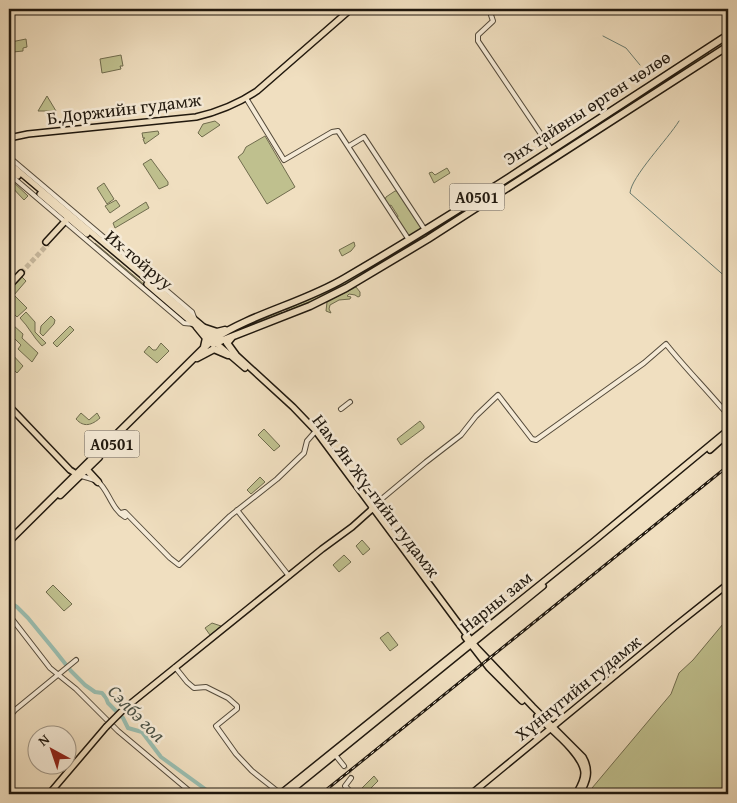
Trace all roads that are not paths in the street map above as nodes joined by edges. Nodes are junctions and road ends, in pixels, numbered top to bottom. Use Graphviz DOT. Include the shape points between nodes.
graph roads {
  1 [pos="351,9"];
  2 [pos="488,9"];
  3 [pos="728,35"];
  4 [pos="728,46"];
  5 [pos="246,98"];
  6 [pos="9,136"];
  7 [pos="348,146"];
  8 [pos="551,149"];
  9 [pos="9,157"];
  10 [pos="9,163"];
  11 [pos="9,169"];
  12 [pos="9,174"];
  13 [pos="513,174"];
  14 [pos="504,180"];
  15 [pos="518,181"];
  16 [pos="508,187"];
  17 [pos="69,219"];
  18 [pos="439,221"];
  19 [pos="444,229"];
  20 [pos="425,230"];
  21 [pos="409,240"];
  22 [pos="47,243"];
  23 [pos="9,282"];
  24 [pos="9,286"];
  25 [pos="289,305"];
  26 [pos="278,309"];
  27 [pos="290,314"];
  28 [pos="281,318"];
  29 [pos="196,324"];
  30 [pos="206,328"];
  31 [pos="234,328"];
  32 [pos="236,335"];
  33 [pos="216,340"];
  34 [pos="204,347"];
  35 [pos="232,354"];
  36 [pos="197,358"];
  37 [pos="250,372"];
  38 [pos="257,375"];
  39 [pos="350,402"];
  40 [pos="9,406"];
  41 [pos="341,409"];
  42 [pos="728,415"];
  43 [pos="728,430"];
  44 [pos="314,434"];
  45 [pos="728,434"];
  46 [pos="87,470"];
  47 [pos="78,475"];
  48 [pos="98,482"];
  49 [pos="371,509"];
  50 [pos="237,510"];
  51 [pos="9,541"];
  52 [pos="9,545"];
  53 [pos="289,576"];
  54 [pos="551,578"];
  55 [pos="728,584"];
  56 [pos="10,618"];
  57 [pos="471,643"];
  58 [pos="74,661"];
  59 [pos="175,667"];
  60 [pos="58,675"];
  61 [pos="399,701"];
  62 [pos="9,707"];
  63 [pos="15,710"];
  64 [pos="9,717"];
  65 [pos="552,728"];
  66 [pos="335,756"];
  67 [pos="319,767"];
  68 [pos="344,767"];
  69 [pos="351,778"];
  70 [pos="48,794"];
  71 [pos="193,794"];
  72 [pos="280,794"];
  73 [pos="287,794"];
  74 [pos="353,794"];
  75 [pos="473,794"];
  76 [pos="578,794"];
  1 -- 5 [label="main road, Б.Доржийн гудамж"];
  2 -- 8 [label="street" via="493,22 478,35 477,40"];
  3 -- 8 [label="highway, Энх тайвны өргөн чөлөө / A0501"];
  4 -- 15 [label="highway, Энх тайвны өргөн чөлөө / A0501"];
  5 -- 6 [label="main road, Б.Доржийн гудамж" via="196,116"];
  5 -- 7 [label="street" via="284,160 335,131"];
  7 -- 20 [label="street" via="364,137"];
  7 -- 21 [label="street"];
  8 -- 13 [label="highway, Энх тайвны өргөн чөлөө / A0501"];
  9 -- 29 [label="street" via="192,312"];
  10 -- 17 [label="main road, Их тойруу"];
  11 -- 17 [label="main road, Их тойруу"];
  12 -- 17 [label="street"];
  13 -- 14 [label="highway, Энх тайвны өргөн чөлөө / A0501"];
  13 -- 15 [label="highway" via="512,180"];
  14 -- 16 [label="highway" via="510,180"];
  14 -- 18 [label="highway, Энх тайвны өргөн чөлөө / A0501"];
  15 -- 16 [label="highway, Энх тайвны өргөн чөлөө / A0501"];
  16 -- 19 [label="highway, Энх тайвны өргөн чөлөө / A0501"];
  17 -- 22 [label="main road"];
  17 -- 29 [label="main road, Их тойруу"];
  17 -- 29 [label="street" via="184,323"];
  18 -- 19 [label="highway"];
  18 -- 20 [label="highway, Энх тайвны өргөн чөлөө / A0501"];
  19 -- 27 [label="highway, Энх тайвны өргөн чөлөө / A0501" via="346,288"];
  20 -- 21 [label="highway, Энх тайвны өргөн чөлөө / A0501"];
  21 -- 25 [label="highway, Энх тайвны өргөн чөлөө / A0501" via="332,286"];
  23 -- 24 [label="main road" via="20,272"];
  25 -- 26 [label="highway, Энх тайвны өргөн чөлөө / A0501"];
  25 -- 27 [label="highway" via="285,311"];
  26 -- 28 [label="highway" via="284,312"];
  26 -- 31 [label="highway, Энх тайвны өргөн чөлөө / A0501"];
  27 -- 28 [label="highway, Энх тайвны өргөн чөлөө / A0501"];
  28 -- 32 [label="highway, Энх тайвны өргөн чөлөө / A0501"];
  29 -- 30 [label="main road, Их тойруу"];
  29 -- 33 [label="main road, Их тойруу"];
  29 -- 34 [label="highway" via="206,338"];
  30 -- 31 [label="highway" via="217,332"];
  30 -- 33 [label="main road, Их тойруу"];
  31 -- 33 [label="highway, Энх тайвны өргөн чөлөө / A0501"];
  32 -- 33 [label="highway, Энх тайвны өргөн чөлөө / A0501"];
  32 -- 35 [label="highway" via="227,343"];
  33 -- 34 [label="highway, Энх тайвны өргөн чөлөө / A0501"];
  33 -- 35 [label="main road, Их тойруу"];
  33 -- 36 [label="highway, Энх тайвны өргөн чөлөө / A0501"];
  34 -- 47 [label="highway, Энх тайвны өргөн чөлөө / A0501"];
  35 -- 36 [label="highway" via="214,349"];
  35 -- 37 [label="main road, Их тойруу"];
  35 -- 38 [label="main road, Их тойруу"];
  36 -- 46 [label="highway, Энх тайвны өргөн чөлөө / A0501"];
  37 -- 44 [label="main road, Нам Ян Жү-гийн гудамж" via="295,412"];
  38 -- 49 [label="main road, Нам Ян Жү-гийн гудамж" via="315,430"];
  39 -- 41 [label="street"];
  40 -- 47 [label="main road"];
  42 -- 49 [label="street" via="666,344 536,440 498,395 461,435"];
  43 -- 54 [label="main road, Нарны зам"];
  44 -- 49 [label="main road, Нам Ян Жү-гийн гудамж"];
  44 -- 50 [label="street" via="306,441 304,453 277,480"];
  45 -- 54 [label="main road, Нарны зам"];
  46 -- 47 [label="highway, Энх тайвны өргөн чөлөө / A0501"];
  46 -- 48 [label="highway"];
  47 -- 48 [label="street"];
  47 -- 51 [label="highway, Энх тайвны өргөн чөлөө / A0501"];
  47 -- 52 [label="highway, Энх тайвны өргөн чөлөө / A0501"];
  48 -- 50 [label="street" via="112,504 127,514 179,565"];
  49 -- 53 [label="main road"];
  49 -- 57 [label="main road, Нам Ян Жү-гийн гудамж"];
  50 -- 53 [label="street"];
  53 -- 59 [label="main road"];
  54 -- 57 [label="main road, Нарны зам"];
  55 -- 65 [label="main road, Хүннүгийн гудамж"];
  56 -- 60 [label="street"];
  57 -- 61 [label="main road, Нарны зам"];
  57 -- 65 [label="main road"];
  57 -- 65 [label="main road" via="489,668"];
  58 -- 60 [label="street"];
  59 -- 70 [label="main road, bridge" via="125,708"];
  59 -- 72 [label="street" via="194,688 205,687 237,706 238,709 216,726 236,754"];
  60 -- 63 [label="street"];
  60 -- 71 [label="street"];
  61 -- 66 [label="main road, Нарны зам"];
  61 -- 67 [label="main road, Нарны зам"];
  62 -- 63 [label="street"];
  63 -- 64 [label="street"];
  65 -- 75 [label="main road, Хүннүгийн гудамж"];
  65 -- 76 [label="main road" via="586,762 588,775"];
  66 -- 67 [label="main road, Нарны зам"];
  66 -- 68 [label="street"];
  67 -- 72 [label="main road, Нарны зам"];
  67 -- 73 [label="main road, Нарны зам"];
  69 -- 74 [label="street" via="346,786"];
}
